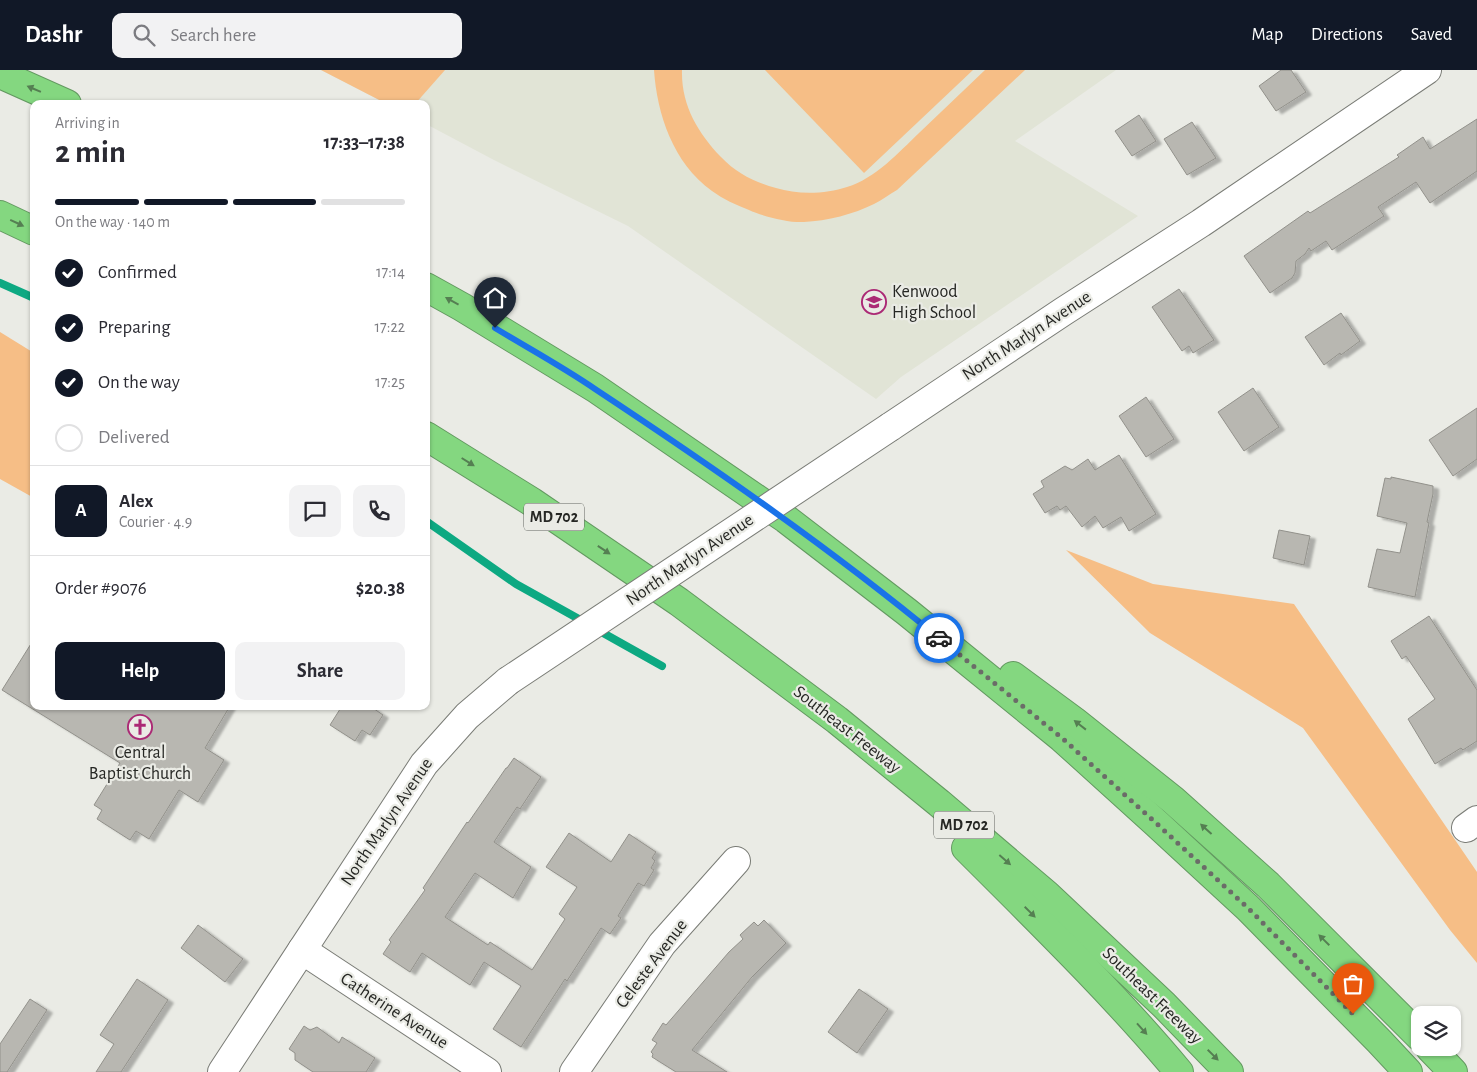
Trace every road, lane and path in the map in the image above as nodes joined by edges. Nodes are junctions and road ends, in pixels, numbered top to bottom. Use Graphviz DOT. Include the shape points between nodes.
graph roads {
  1 [pos="1427,70"];
  2 [pos="0,74"];
  3 [pos="59,100"];
  4 [pos="0,215"];
  5 [pos="30,229"];
  6 [pos="430,289"];
  7 [pos="430,438"];
  8 [pos="786,519"];
  9 [pos="679,602"];
  10 [pos="736,861"];
  11 [pos="302,950"];
  12 [pos="1411,1027"];
  13 [pos="1438,1056"];
  14 [pos="222,1072"];
  15 [pos="487,1072"];
  16 [pos="574,1072"];
  17 [pos="1179,1072"];
  18 [pos="1229,1072"];
  19 [pos="1408,1072"];
  20 [pos="1453,1072"];
  1 -- 11 [label="street, North Marlyn Avenue, bridge" via="508,681 467,716 424,764"];
  3 -- 2 [label="highway, one-way"];
  4 -- 5 [label="highway, one-way"];
  8 -- 6 [label="highway, one-way" via="595,388"];
  7 -- 9 [label="highway, Southeast Freeway / MD 702, one-way" via="532,502"];
  12 -- 8 [label="highway, one-way" via="1268,885 1166,794 1074,721 912,604"];
  8 -- 19 [label="highway" via="907,612 1069,745 1248,908"];
  9 -- 17 [label="highway, one-way" via="833,726 932,814 1143,1029"];
  9 -- 18 [label="highway, Southeast Freeway / MD 702, one-way" via="837,720 940,804 1047,896 1164,1005"];
  10 -- 16 [label="street, Celeste Avenue" via="662,944"];
  11 -- 14 [label="street, North Marlyn Avenue"];
  11 -- 15 [label="street, Catherine Avenue"];
  13 -- 20 [label="highway"];
}
